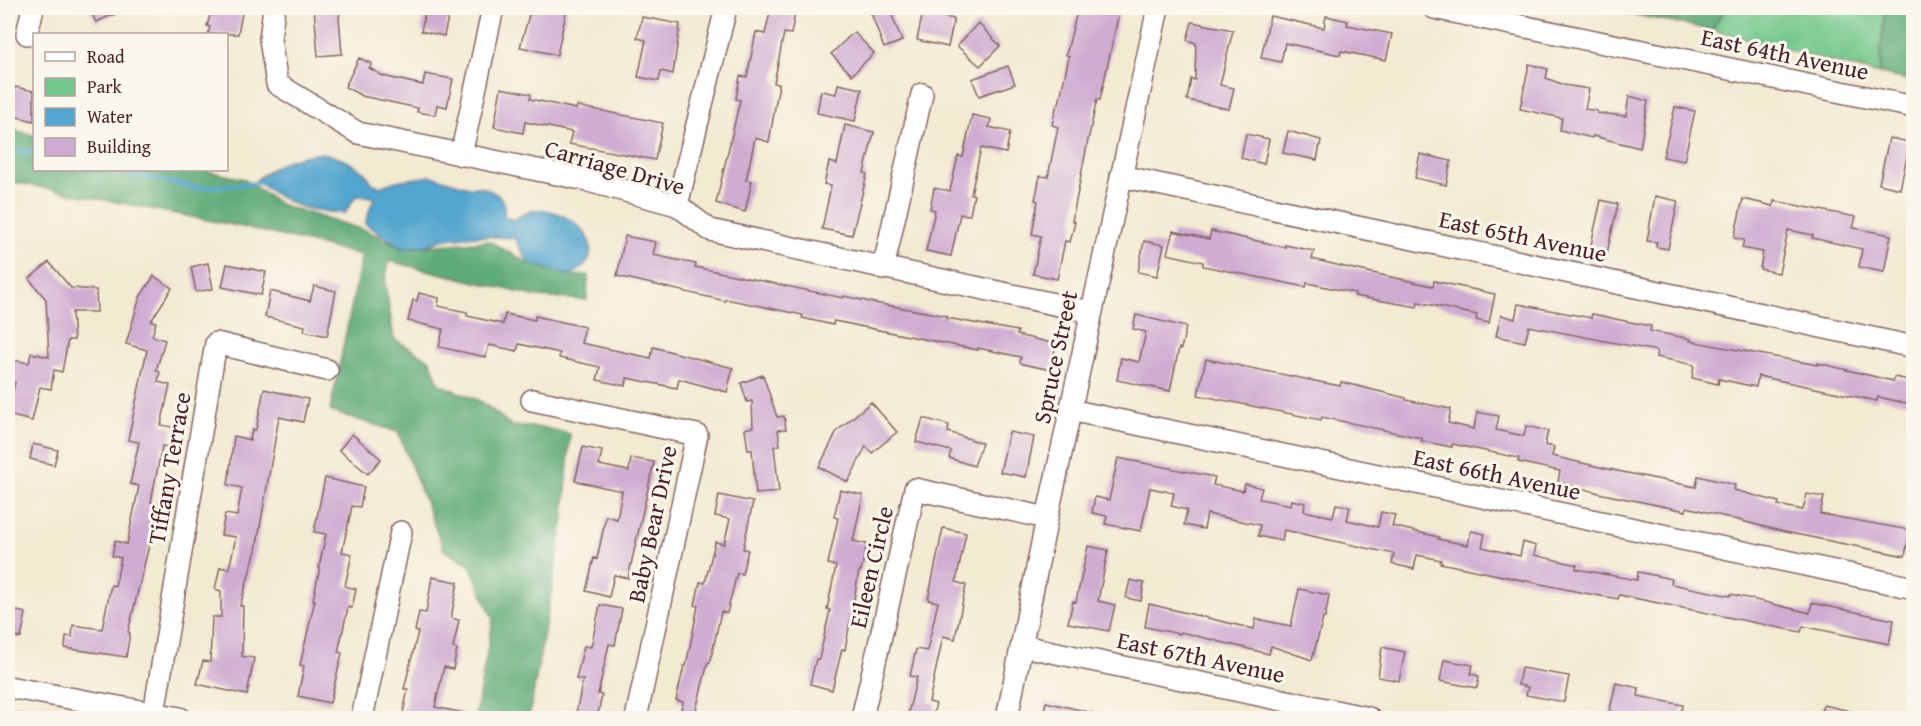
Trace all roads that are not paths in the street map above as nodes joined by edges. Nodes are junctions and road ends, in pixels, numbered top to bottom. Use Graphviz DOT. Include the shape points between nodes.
graph roads {
  1 [pos="33,8"];
  2 [pos="274,8"];
  3 [pos="493,8"];
  4 [pos="726,8"];
  5 [pos="1158,8"];
  6 [pos="1434,8"];
  7 [pos="27,34"];
  8 [pos="922,94"];
  9 [pos="1914,107"];
  10 [pos="460,155"];
  11 [pos="1121,176"];
  12 [pos="677,205"];
  13 [pos="884,269"];
  14 [pos="1091,312"];
  15 [pos="1914,347"];
  16 [pos="327,370"];
  17 [pos="532,400"];
  18 [pos="1070,410"];
  19 [pos="1047,518"];
  20 [pos="401,532"];
  21 [pos="1914,588"];
  22 [pos="1023,646"];
  23 [pos="8,687"];
  24 [pos="154,713"];
  25 [pos="180,718"];
  26 [pos="362,718"];
  27 [pos="636,718"];
  28 [pos="862,718"];
  29 [pos="1007,718"];
  30 [pos="1369,718"];
  1 -- 7 [label="street"];
  2 -- 10 [label="street, Carriage Drive" via="270,39 277,84 358,133"];
  3 -- 10 [label="street"];
  4 -- 12 [label="street"];
  5 -- 11 [label="street, Spruce Street"];
  6 -- 9 [label="street, East 64th Avenue"];
  8 -- 13 [label="street"];
  10 -- 12 [label="street, Carriage Drive" via="581,179"];
  11 -- 14 [label="street, Spruce Street"];
  11 -- 15 [label="street, East 65th Avenue"];
  12 -- 13 [label="street, Carriage Drive" via="710,231"];
  13 -- 14 [label="street, Carriage Drive"];
  14 -- 18 [label="street, Spruce Street"];
  16 -- 24 [label="street, Tiffany Terrace" via="216,343"];
  17 -- 27 [label="street, Baby Bear Drive" via="697,435"];
  18 -- 19 [label="street, Spruce Street"];
  18 -- 21 [label="street, East 66th Avenue"];
  19 -- 22 [label="street, Spruce Street"];
  19 -- 28 [label="street, Eileen Circle" via="915,489"];
  20 -- 26 [label="street"];
  22 -- 29 [label="street, Spruce Street"];
  22 -- 30 [label="street, East 67th Avenue"];
  23 -- 24 [label="street"];
  24 -- 25 [label="street"];
}
